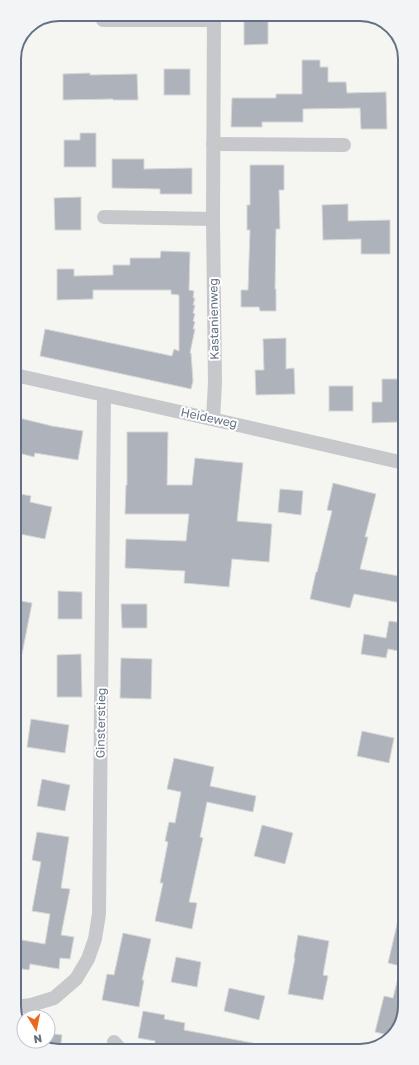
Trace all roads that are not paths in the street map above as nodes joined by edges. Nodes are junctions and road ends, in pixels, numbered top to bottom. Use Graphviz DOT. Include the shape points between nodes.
graph roads {
  1 [pos="214,21"];
  2 [pos="213,144"];
  3 [pos="344,145"];
  4 [pos="104,217"];
  5 [pos="213,219"];
  6 [pos="21,376"];
  7 [pos="104,395"];
  8 [pos="213,419"];
  9 [pos="398,462"];
  10 [pos="21,1006"];
  1 -- 2 [label="street, Kastanienweg"];
  2 -- 3 [label="street"];
  2 -- 5 [label="street, Kastanienweg"];
  4 -- 5 [label="street"];
  5 -- 8 [label="street, Kastanienweg"];
  6 -- 7 [label="street, Heideweg"];
  7 -- 8 [label="street, Heideweg"];
  7 -- 10 [label="street, Ginsterstieg" via="98,920 95,940 88,959 76,979 54,998"];
  8 -- 9 [label="street, Heideweg"];
}
